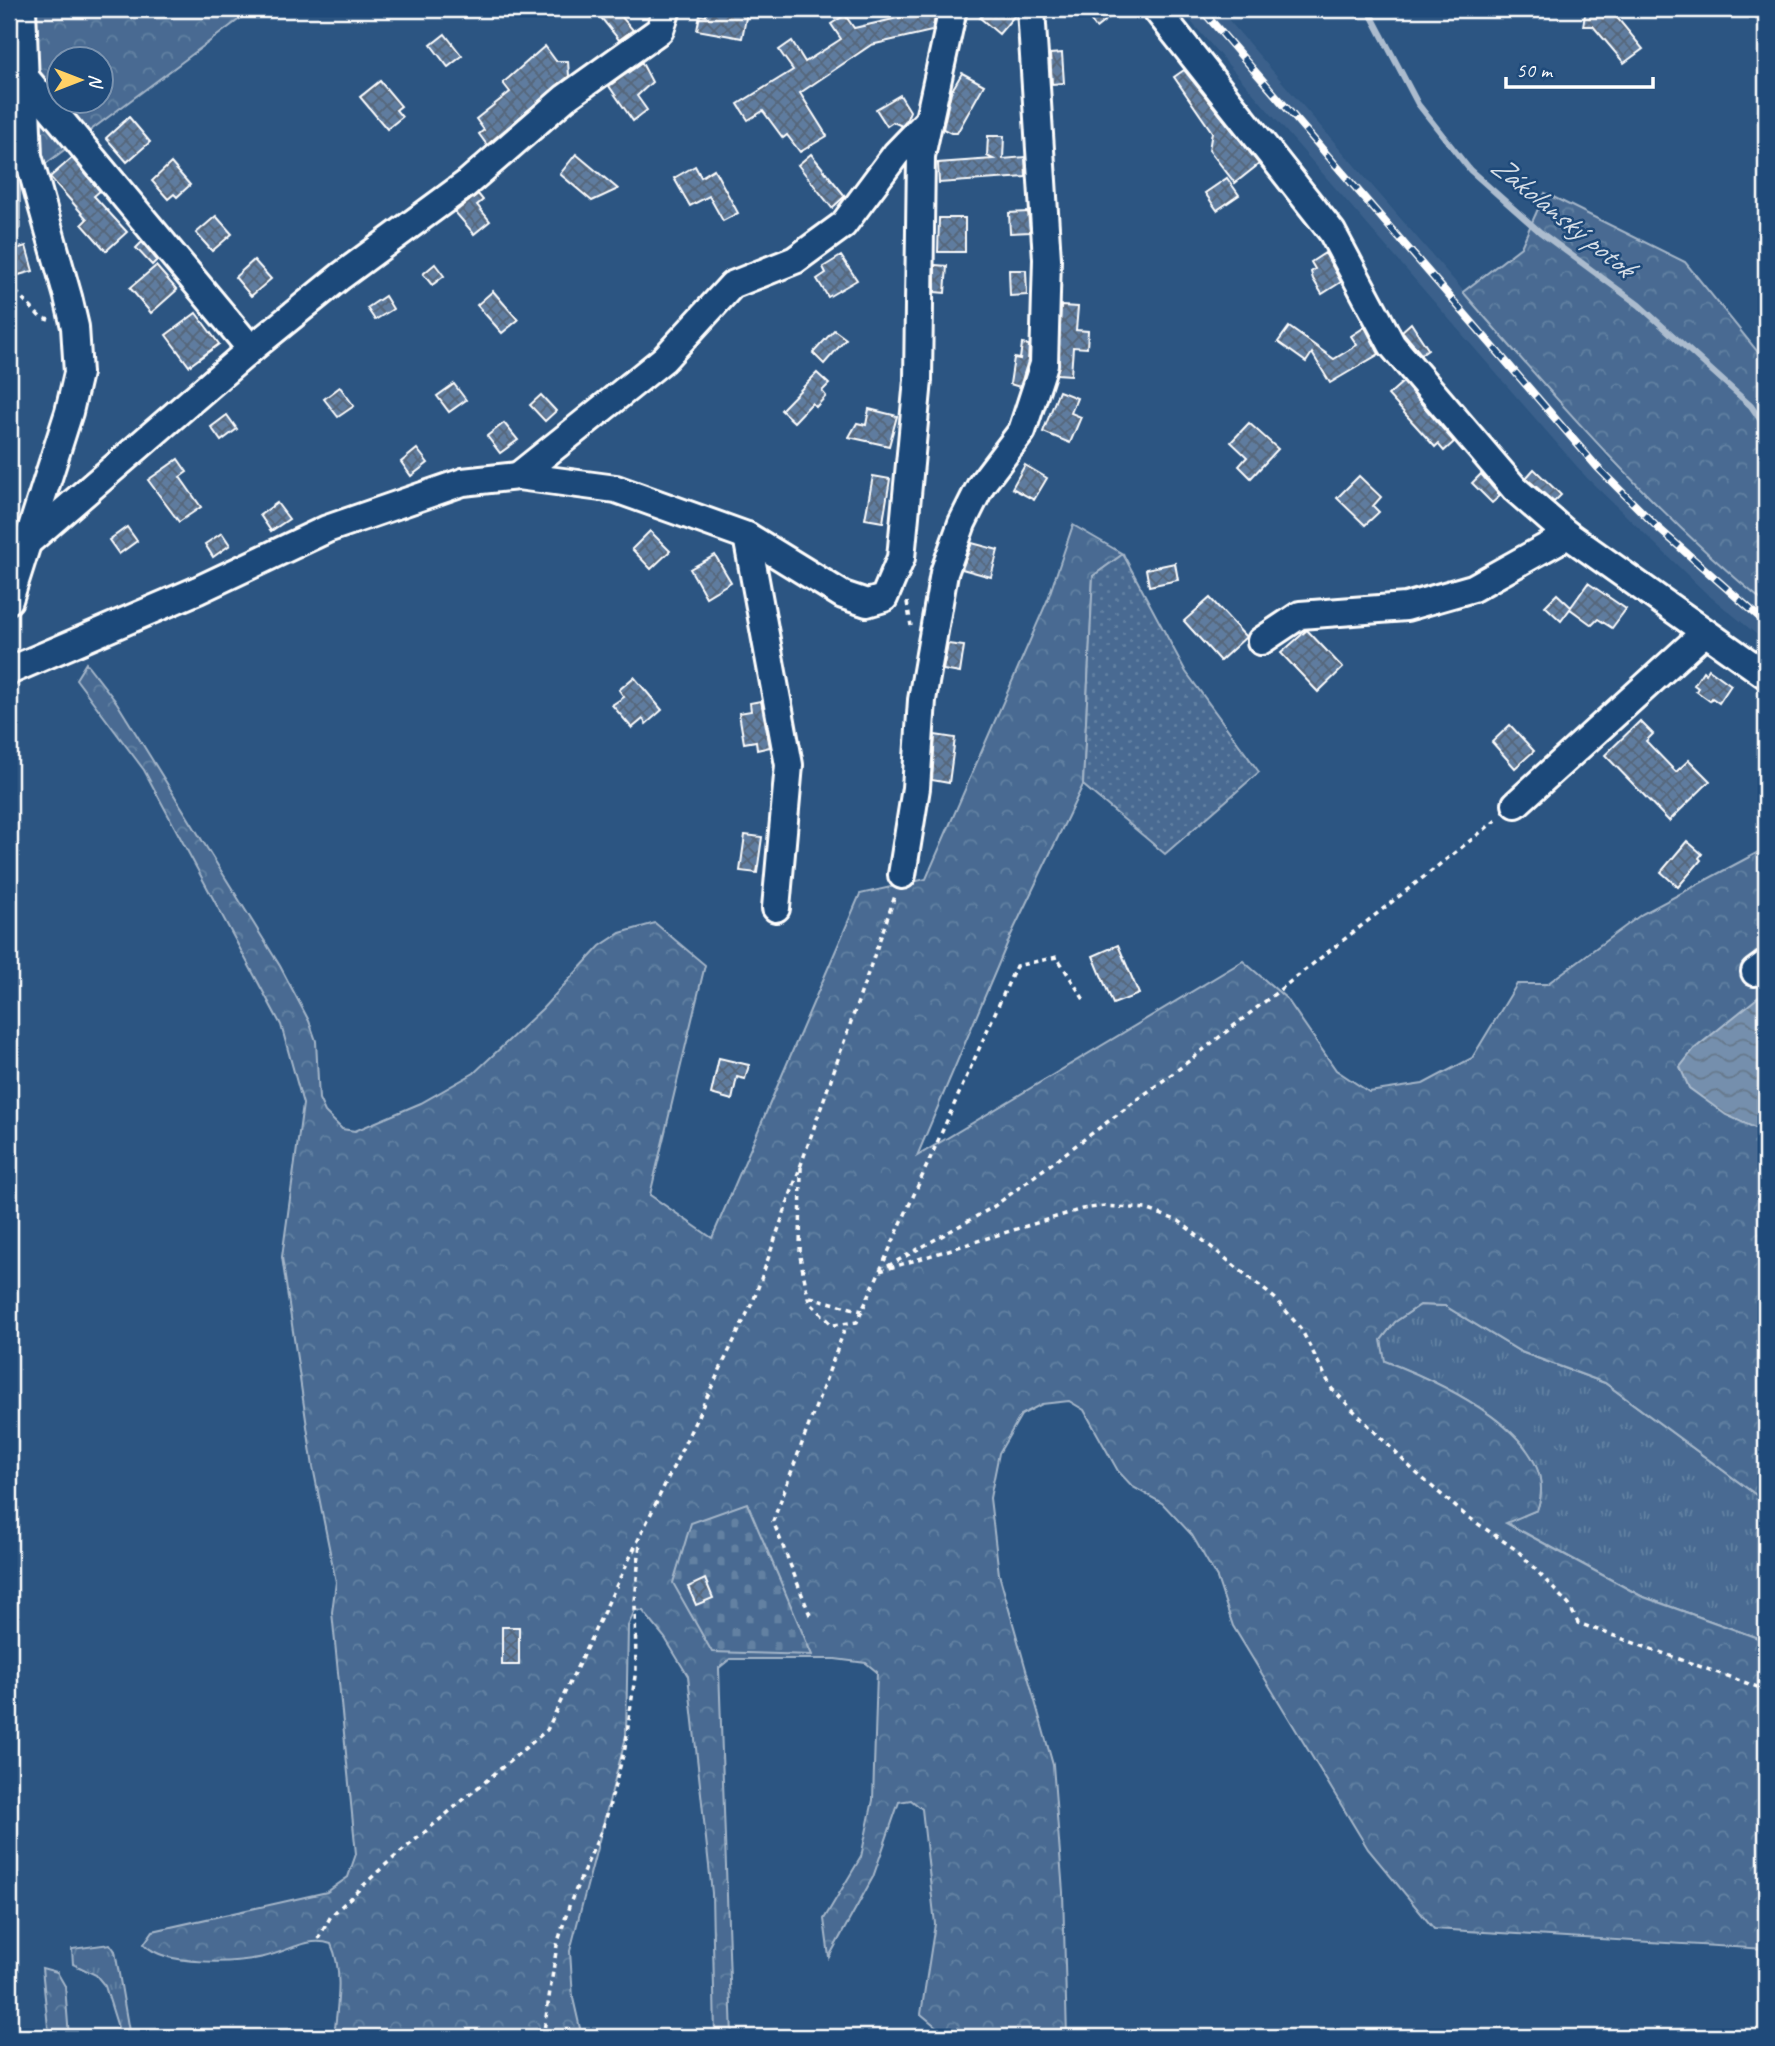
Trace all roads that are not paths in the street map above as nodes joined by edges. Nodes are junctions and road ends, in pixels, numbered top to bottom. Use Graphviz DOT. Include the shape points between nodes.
graph roads {
  1 [pos="22,9"];
  2 [pos="667,9"];
  3 [pos="953,9"];
  4 [pos="1031,9"];
  5 [pos="1156,9"];
  6 [pos="24,76"];
  7 [pos="929,120"];
  8 [pos="251,349"];
  9 [pos="518,476"];
  10 [pos="747,536"];
  11 [pos="1568,536"];
  12 [pos="27,543"];
  13 [pos="9,600"];
  14 [pos="1704,633"];
  15 [pos="1261,641"];
  16 [pos="9,671"];
  17 [pos="1766,675"];
  18 [pos="1516,804"];
  19 [pos="902,874"];
  20 [pos="776,908"];
  1 -- 6 [label="street"];
  2 -- 8 [label="street" via="660,30 565,98 466,184"];
  3 -- 7 [label="street"];
  4 -- 19 [label="street" via="1047,259 1044,364 1022,431 981,485 944,573 922,700 916,788"];
  5 -- 11 [label="street" via="1332,232 1392,345 1515,489"];
  6 -- 8 [label="street"];
  6 -- 12 [label="street" via="28,156 75,327 78,373"];
  7 -- 9 [label="street" via="896,154 843,225 795,260 732,285 664,359"];
  7 -- 10 [label="street" via="922,156 918,380 901,558 884,598 867,603 843,595"];
  8 -- 12 [label="street"];
  9 -- 10 [label="street" via="616,489"];
  9 -- 16 [label="street" via="463,482 327,529"];
  10 -- 20 [label="street" via="789,765"];
  11 -- 14 [label="street"];
  11 -- 15 [label="street" via="1473,588 1406,607 1300,615"];
  12 -- 13 [label="street"];
  14 -- 17 [label="street"];
  14 -- 18 [label="street"];
}
